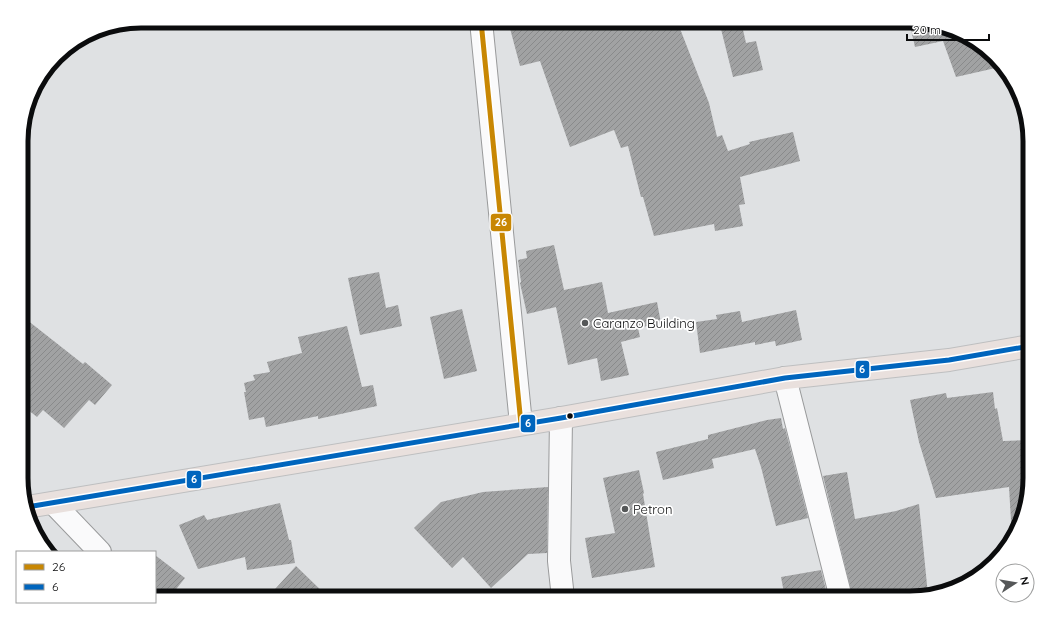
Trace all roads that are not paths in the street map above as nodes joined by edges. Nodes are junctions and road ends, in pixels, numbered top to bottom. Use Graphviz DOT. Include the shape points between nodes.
graph roads {
  1 [pos="482,28"];
  2 [pos="1023,347"];
  3 [pos="785,378"];
  4 [pos="561,418"];
  5 [pos="521,424"];
  6 [pos="54,504"];
  7 [pos="32,507"];
  8 [pos="99,551"];
  9 [pos="562,591"];
  10 [pos="838,591"];
  1 -- 5 [label="street"];
  2 -- 3 [label="main road" via="949,360"];
  3 -- 4 [label="main road"];
  3 -- 10 [label="street"];
  4 -- 5 [label="main road"];
  4 -- 9 [label="street" via="559,561"];
  5 -- 6 [label="main road"];
  6 -- 7 [label="main road"];
  6 -- 8 [label="street"];
}
